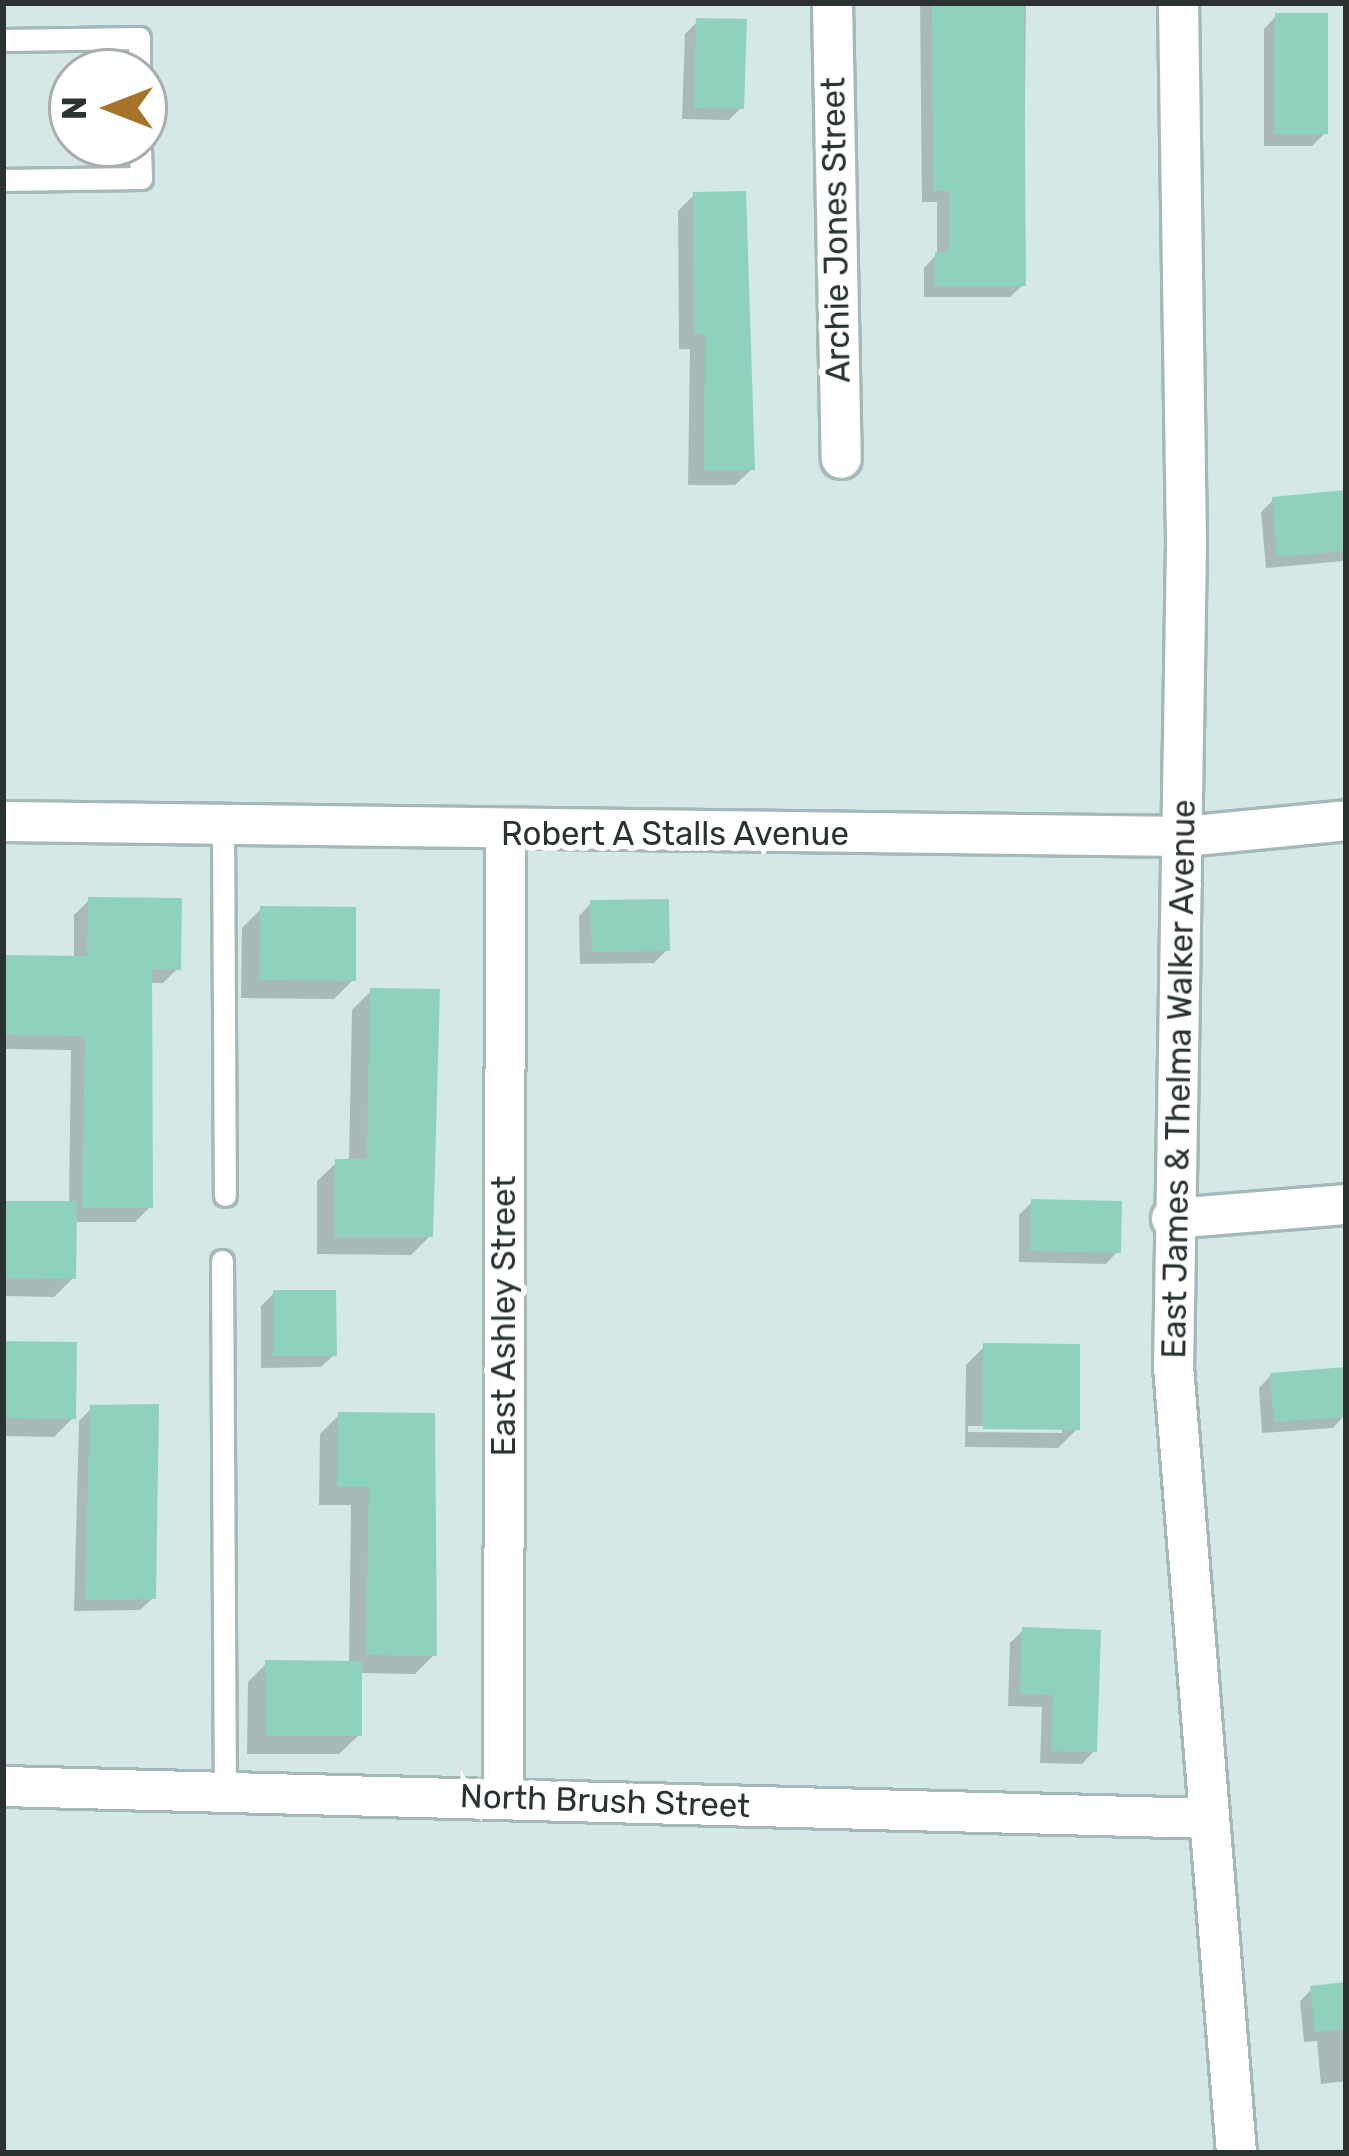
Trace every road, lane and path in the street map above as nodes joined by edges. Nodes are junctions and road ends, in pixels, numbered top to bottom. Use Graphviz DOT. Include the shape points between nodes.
graph roads {
  1 [pos="832,3"];
  2 [pos="1178,3"];
  3 [pos="3,40"];
  4 [pos="139,48"];
  5 [pos="141,168"];
  6 [pos="3,180"];
  7 [pos="841,458"];
  8 [pos="1346,820"];
  9 [pos="3,821"];
  10 [pos="223,826"];
  11 [pos="505,833"];
  12 [pos="1184,836"];
  13 [pos="225,1195"];
  14 [pos="1346,1204"];
  15 [pos="1171,1218"];
  16 [pos="222,1261"];
  17 [pos="3,1786"];
  18 [pos="225,1792"];
  19 [pos="502,1798"];
  20 [pos="1207,1818"];
  21 [pos="1237,2153"];
  1 -- 7 [label="street, Archie Jones Street"];
  2 -- 12 [label="street, East James & Thelma Walker Avenue"];
  3 -- 4 [label="lane" via="139,38"];
  5 -- 6 [label="lane" via="141,178"];
  8 -- 12 [label="street, Robert A Stalls Avenue"];
  9 -- 10 [label="street, Robert A Stalls Avenue"];
  10 -- 11 [label="street, Robert A Stalls Avenue"];
  10 -- 13 [label="lane"];
  11 -- 12 [label="street, Robert A Stalls Avenue"];
  11 -- 19 [label="street, East Ashley Street"];
  12 -- 15 [label="street, East James & Thelma Walker Avenue"];
  14 -- 15 [label="street"];
  15 -- 20 [label="street, East James & Thelma Walker Avenue" via="1172,1366"];
  16 -- 18 [label="lane"];
  17 -- 18 [label="street, North Brush Street"];
  18 -- 19 [label="street, North Brush Street"];
  19 -- 20 [label="street, North Brush Street"];
  20 -- 21 [label="street, East James & Thelma Walker Avenue"];
}
